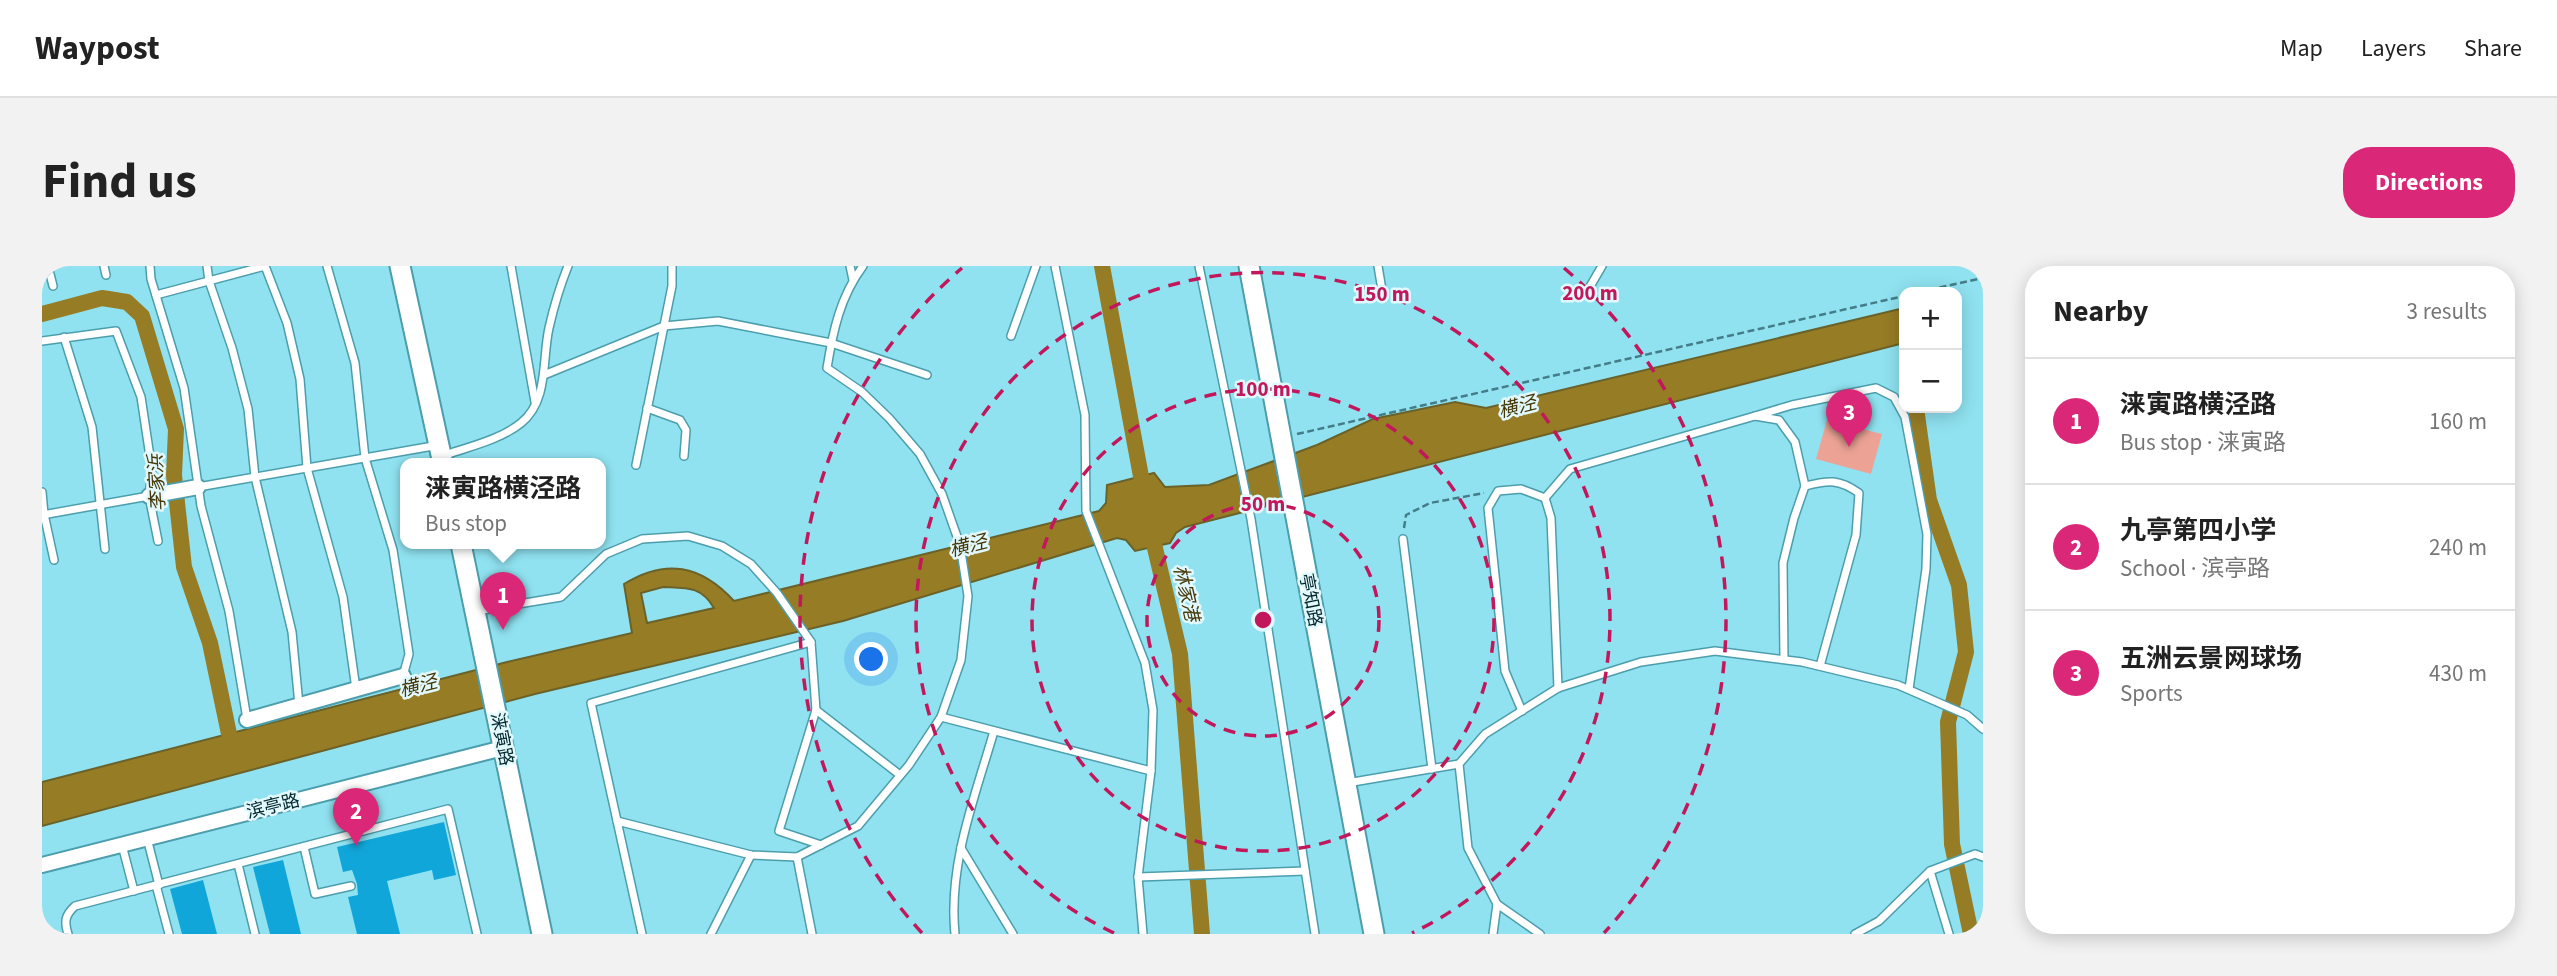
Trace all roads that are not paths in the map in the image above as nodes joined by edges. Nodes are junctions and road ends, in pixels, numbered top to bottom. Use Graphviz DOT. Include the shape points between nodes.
graph roads {
  1 [pos="48,266"];
  2 [pos="104,266"];
  3 [pos="142,266"];
  4 [pos="150,266"];
  5 [pos="207,266"];
  6 [pos="327,266"];
  7 [pos="400,266"];
  8 [pos="511,266"];
  9 [pos="568,266"];
  10 [pos="671,266"];
  11 [pos="850,266"];
  12 [pos="863,266"];
  13 [pos="1036,266"];
  14 [pos="1055,266"];
  15 [pos="1199,266"];
  16 [pos="1249,266"];
  17 [pos="1378,266"];
  18 [pos="1602,266"];
  19 [pos="106,275"];
  20 [pos="151,279"];
  21 [pos="853,280"];
  22 [pos="208,281"];
  23 [pos="53,286"];
  24 [pos="1588,290"];
  25 [pos="156,295"];
  26 [pos="1383,296"];
  27 [pos="664,326"];
  28 [pos="1011,336"];
  29 [pos="64,337"];
  30 [pos="42,341"];
  31 [pos="831,343"];
  32 [pos="544,375"];
  33 [pos="928,375"];
  34 [pos="535,407"];
  35 [pos="647,408"];
  36 [pos="1755,416"];
  37 [pos="441,455"];
  38 [pos="684,456"];
  39 [pos="365,458"];
  40 [pos="636,464"];
  41 [pos="307,468"];
  42 [pos="255,477"];
  43 [pos="1805,486"];
  44 [pos="198,487"];
  45 [pos="42,492"];
  46 [pos="149,496"];
  47 [pos="1545,498"];
  48 [pos="99,505"];
  49 [pos="43,514"];
  50 [pos="1403,539"];
  51 [pos="158,541"];
  52 [pos="105,549"];
  53 [pos="462,549"];
  54 [pos="54,560"];
  55 [pos="475,611"];
  56 [pos="811,642"];
  57 [pos="1784,659"];
  58 [pos="1820,666"];
  59 [pos="403,676"];
  60 [pos="1558,688"];
  61 [pos="356,689"];
  62 [pos="1909,689"];
  63 [pos="299,705"];
  64 [pos="816,710"];
  65 [pos="1522,711"];
  66 [pos="941,717"];
  67 [pos="247,720"];
  68 [pos="1983,729"];
  69 [pos="994,731"];
  70 [pos="503,748"];
  71 [pos="1459,764"];
  72 [pos="1432,769"];
  73 [pos="1151,771"];
  74 [pos="900,775"];
  75 [pos="1347,783"];
  76 [pos="617,821"];
  77 [pos="147,838"];
  78 [pos="122,845"];
  79 [pos="821,845"];
  80 [pos="304,847"];
  81 [pos="960,847"];
  82 [pos="751,855"];
  83 [pos="1979,855"];
  84 [pos="797,857"];
  85 [pos="238,864"];
  86 [pos="42,865"];
  87 [pos="1306,871"];
  88 [pos="1930,871"];
  89 [pos="1138,877"];
  90 [pos="158,885"];
  91 [pos="351,886"];
  92 [pos="134,891"];
  93 [pos="1497,905"];
  94 [pos="68,934"];
  95 [pos="169,934"];
  96 [pos="255,934"];
  97 [pos="477,934"];
  98 [pos="542,934"];
  99 [pos="642,934"];
  100 [pos="711,934"];
  101 [pos="812,934"];
  102 [pos="955,934"];
  103 [pos="1013,934"];
  104 [pos="1143,934"];
  105 [pos="1315,934"];
  106 [pos="1374,934"];
  107 [pos="1493,934"];
  108 [pos="1541,934"];
  109 [pos="1855,934"];
  110 [pos="1948,934"];
  1 -- 23 [label="lane"];
  2 -- 19 [label="lane"];
  3 -- 20 [label="lane"];
  4 -- 20 [label="lane"];
  5 -- 22 [label="lane"];
  6 -- 39 [label="lane" via="355,363"];
  7 -- 37 [label="street"];
  8 -- 34 [label="lane"];
  9 -- 32 [label="lane" via="548,331"];
  10 -- 27 [label="lane"];
  11 -- 21 [label="lane"];
  12 -- 21 [label="lane"];
  13 -- 28 [label="lane"];
  14 -- 73 [label="lane" via="1085,415 1086,511 1145,663 1153,710"];
  15 -- 87 [label="lane" via="1251,519"];
  16 -- 75 [label="street, 亭知路"];
  17 -- 26 [label="lane"];
  18 -- 24 [label="lane"];
  20 -- 25 [label="lane"];
  21 -- 31 [label="lane" via="836,317"];
  22 -- 25 [label="lane"];
  22 -- 41 [label="lane" via="265,266 287,323 300,379"];
  22 -- 42 [label="lane" via="248,409"];
  25 -- 44 [label="lane" via="184,388"];
  27 -- 31 [label="lane" via="718,321"];
  27 -- 32 [label="lane"];
  27 -- 35 [label="lane"];
  29 -- 30 [label="lane"];
  29 -- 46 [label="lane" via="116,331 141,397 152,470"];
  29 -- 48 [label="lane" via="92,427"];
  31 -- 33 [label="lane"];
  31 -- 66 [label="lane" via="827,368 862,391 920,454 942,494 960,545 968,596 961,660"];
  32 -- 34 [label="lane"];
  34 -- 37 [label="lane" via="509,432"];
  35 -- 38 [label="lane" via="680,420 686,430"];
  35 -- 40 [label="lane"];
  36 -- 43 [label="lane" via="1779,420 1795,442"];
  36 -- 47 [label="lane" via="1570,469"];
  36 -- 62 [label="lane" via="1876,388 1894,397 1905,416 1927,534"];
  37 -- 39 [label="lane"];
  39 -- 41 [label="lane"];
  39 -- 59 [label="lane" via="393,550 409,654"];
  41 -- 42 [label="lane"];
  41 -- 61 [label="lane" via="343,597"];
  42 -- 44 [label="lane"];
  42 -- 63 [label="lane" via="292,632"];
  43 -- 57 [label="lane" via="1783,563"];
  43 -- 58 [label="lane" via="1823,481 1844,483 1859,493 1856,535"];
  44 -- 46 [label="street"];
  44 -- 67 [label="lane" via="229,611"];
  45 -- 49 [label="lane"];
  46 -- 48 [label="lane"];
  46 -- 51 [label="lane"];
  47 -- 60 [label="lane" via="1551,519"];
  47 -- 65 [label="lane" via="1521,489 1497,491 1488,508 1505,671"];
  48 -- 49 [label="lane"];
  48 -- 52 [label="lane"];
  49 -- 54 [label="lane"];
  50 -- 72 [label="lane"];
  53 -- 55 [label="street, 涞寅路"];
  55 -- 56 [label="lane" via="561,597 606,554 642,539 688,537 722,545 751,564"];
  55 -- 70 [label="street, 涞寅路"];
  56 -- 64 [label="lane"];
  56 -- 76 [label="lane" via="591,703"];
  57 -- 58 [label="lane"];
  57 -- 60 [label="lane" via="1715,651 1641,662"];
  58 -- 62 [label="lane"];
  59 -- 61 [label="street"];
  60 -- 65 [label="lane"];
  61 -- 63 [label="street"];
  62 -- 68 [label="lane" via="1967,715"];
  63 -- 67 [label="street"];
  64 -- 74 [label="lane"];
  64 -- 79 [label="lane" via="779,831"];
  65 -- 71 [label="lane" via="1485,734"];
  66 -- 69 [label="lane"];
  66 -- 74 [label="lane"];
  69 -- 73 [label="lane"];
  69 -- 81 [label="lane"];
  70 -- 77 [label="street, 滨亭路"];
  70 -- 98 [label="street, 涞寅路"];
  71 -- 72 [label="lane"];
  71 -- 93 [label="lane" via="1468,848"];
  72 -- 75 [label="lane"];
  73 -- 89 [label="lane"];
  74 -- 79 [label="lane" via="858,826"];
  75 -- 106 [label="street, 亭知路"];
  76 -- 82 [label="lane"];
  76 -- 99 [label="lane"];
  77 -- 78 [label="street, 滨亭路"];
  77 -- 90 [label="lane"];
  78 -- 86 [label="street, 滨亭路"];
  78 -- 92 [label="lane"];
  79 -- 84 [label="lane"];
  80 -- 85 [label="lane"];
  80 -- 91 [label="lane" via="315,894"];
  80 -- 97 [label="lane" via="448,809"];
  81 -- 102 [label="lane"];
  81 -- 103 [label="lane"];
  82 -- 84 [label="lane"];
  82 -- 100 [label="lane"];
  83 -- 88 [label="lane"];
  84 -- 101 [label="lane"];
  85 -- 90 [label="lane"];
  85 -- 96 [label="lane"];
  87 -- 89 [label="lane"];
  87 -- 105 [label="lane"];
  88 -- 109 [label="lane" via="1879,921"];
  88 -- 110 [label="lane"];
  89 -- 104 [label="lane"];
  90 -- 92 [label="lane"];
  90 -- 95 [label="lane"];
  92 -- 94 [label="lane" via="75,906 67,913"];
  93 -- 107 [label="lane"];
  93 -- 108 [label="lane"];
}
